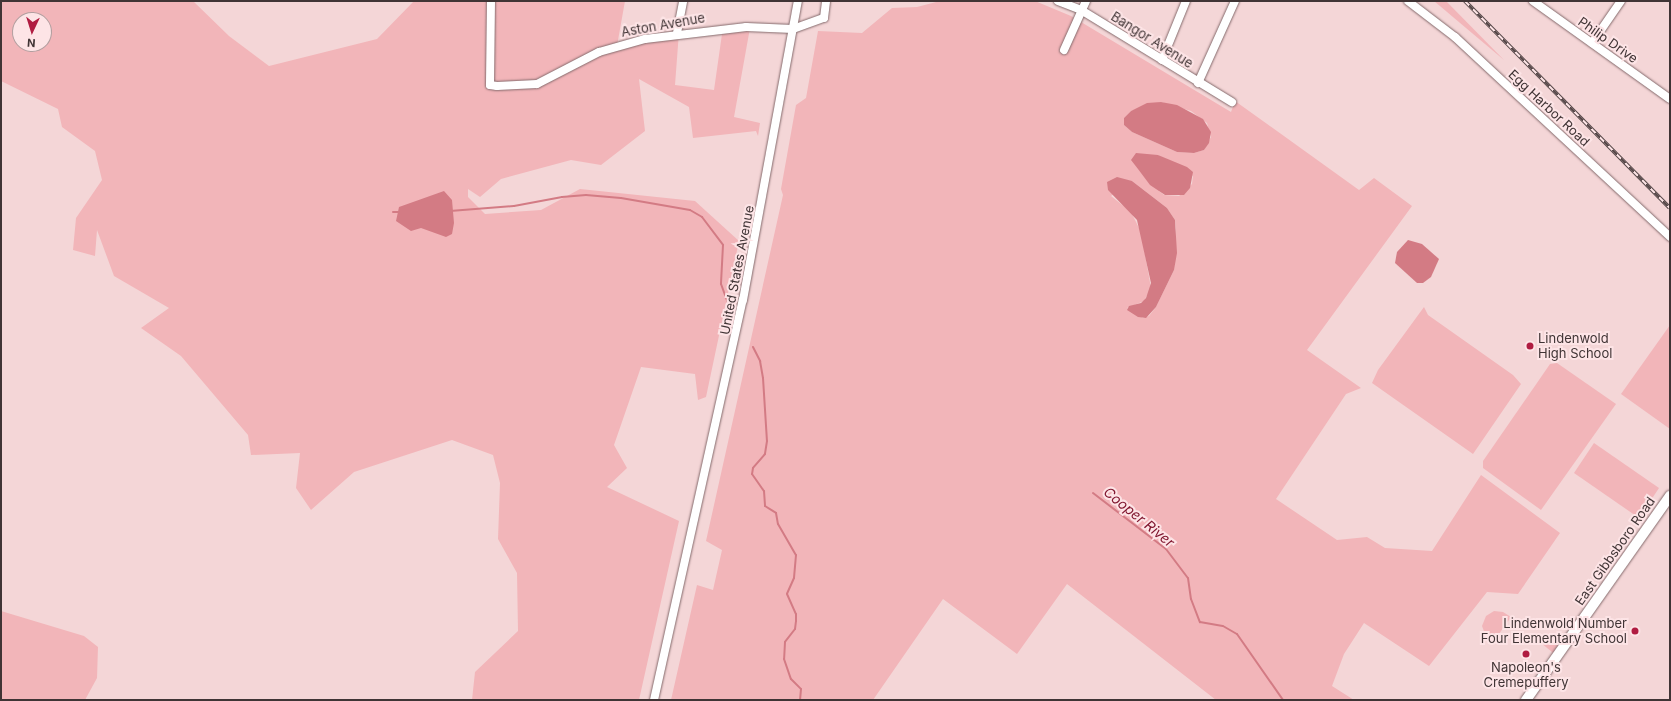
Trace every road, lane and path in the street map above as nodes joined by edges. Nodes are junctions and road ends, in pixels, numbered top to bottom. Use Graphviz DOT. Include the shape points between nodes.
graph roads {
  1 [pos="491,1"];
  2 [pos="683,1"];
  3 [pos="798,1"];
  4 [pos="826,1"];
  5 [pos="1058,1"];
  6 [pos="1086,1"];
  7 [pos="1186,1"];
  8 [pos="1235,1"];
  9 [pos="1408,1"];
  10 [pos="1533,1"];
  11 [pos="1621,1"];
  12 [pos="1082,10"];
  13 [pos="793,29"];
  14 [pos="677,33"];
  15 [pos="1592,43"];
  16 [pos="1064,50"];
  17 [pos="1162,60"];
  18 [pos="1198,83"];
  19 [pos="1669,97"];
  20 [pos="1232,102"];
  21 [pos="1670,237"];
  22 [pos="1670,496"];
  23 [pos="654,700"];
  24 [pos="1526,700"];
  1 -- 14 [label="street, Aston Avenue" via="490,85 537,84 604,50"];
  2 -- 14 [label="street"];
  3 -- 13 [label="street, United States Avenue"];
  4 -- 13 [label="street, Aston Avenue" via="824,18"];
  5 -- 12 [label="street, Bangor Avenue"];
  6 -- 12 [label="street"];
  7 -- 17 [label="street"];
  8 -- 18 [label="street"];
  9 -- 21 [label="street, Egg Harbor Road" via="1455,37"];
  10 -- 15 [label="street, Philip Drive"];
  11 -- 15 [label="street"];
  12 -- 16 [label="street"];
  12 -- 17 [label="street, Bangor Avenue"];
  13 -- 14 [label="street, Aston Avenue" via="746,27"];
  13 -- 23 [label="street, United States Avenue" via="745,293"];
  15 -- 19 [label="street, Philip Drive"];
  17 -- 18 [label="street, Bangor Avenue"];
  18 -- 20 [label="street, Bangor Avenue"];
  22 -- 24 [label="main road, East Gibbsboro Road"];
}
